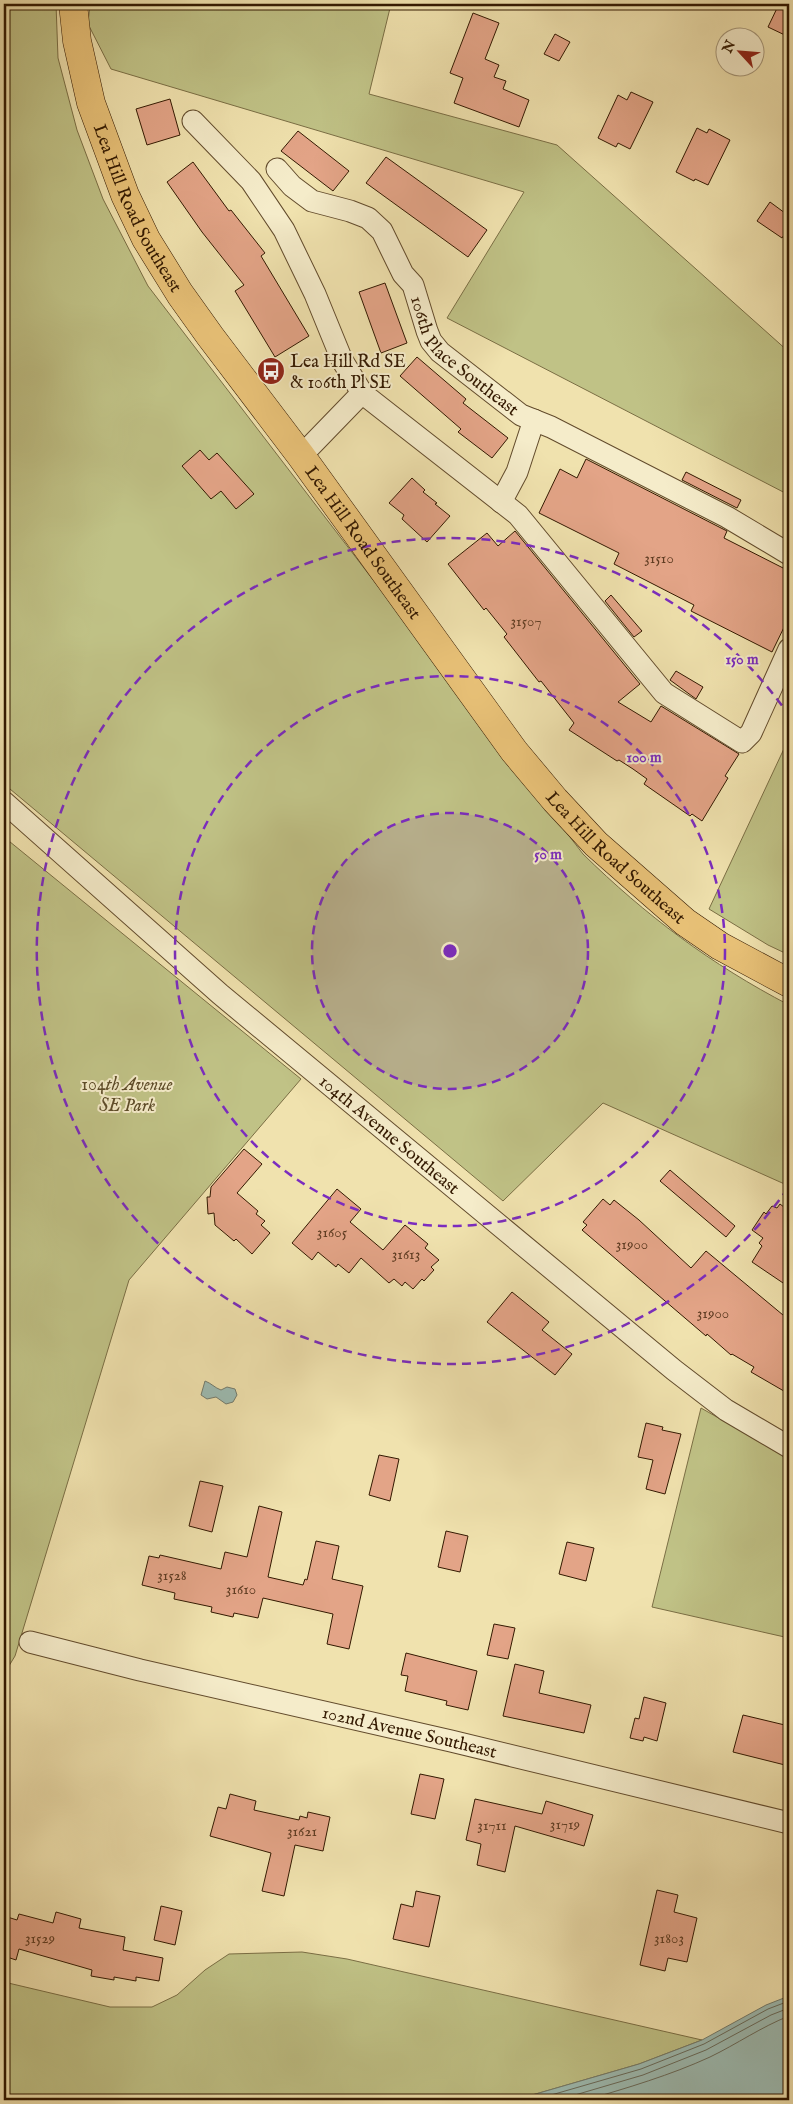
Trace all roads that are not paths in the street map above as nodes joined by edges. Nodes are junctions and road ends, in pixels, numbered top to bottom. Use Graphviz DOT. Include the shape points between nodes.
graph roads {
  1 [pos="73,4"];
  2 [pos="193,121"];
  3 [pos="277,169"];
  4 [pos="362,393"];
  5 [pos="534,420"];
  6 [pos="301,456"];
  7 [pos="501,502"];
  8 [pos="789,554"];
  9 [pos="789,649"];
  10 [pos="4,802"];
  11 [pos="789,983"];
  12 [pos="789,1447"];
  13 [pos="30,1642"];
  14 [pos="789,1823"];
  1 -- 6 [label="main road, Lea Hill Road Southeast" via="77,41 91,103 125,195 146,239 180,294"];
  2 -- 4 [label="street" via="251,181 284,230 342,360"];
  3 -- 5 [label="street, 106th Place Southeast" via="292,186 312,200 368,218 382,231 403,274 413,286 431,341 440,352 521,415"];
  4 -- 6 [label="street"];
  4 -- 7 [label="street"];
  5 -- 7 [label="street, 106th Place Southeast" via="517,472"];
  5 -- 8 [label="street, 106th Place Southeast" via="727,517"];
  6 -- 11 [label="main road, Lea Hill Road Southeast" via="514,751 555,800 596,844 685,922 720,946"];
  7 -- 9 [label="street" via="518,515 664,693 742,742 751,734"];
  10 -- 12 [label="street, 104th Avenue Southeast" via="220,994 666,1364 726,1410"];
  13 -- 14 [label="street, 102nd Avenue Southeast"];
}
